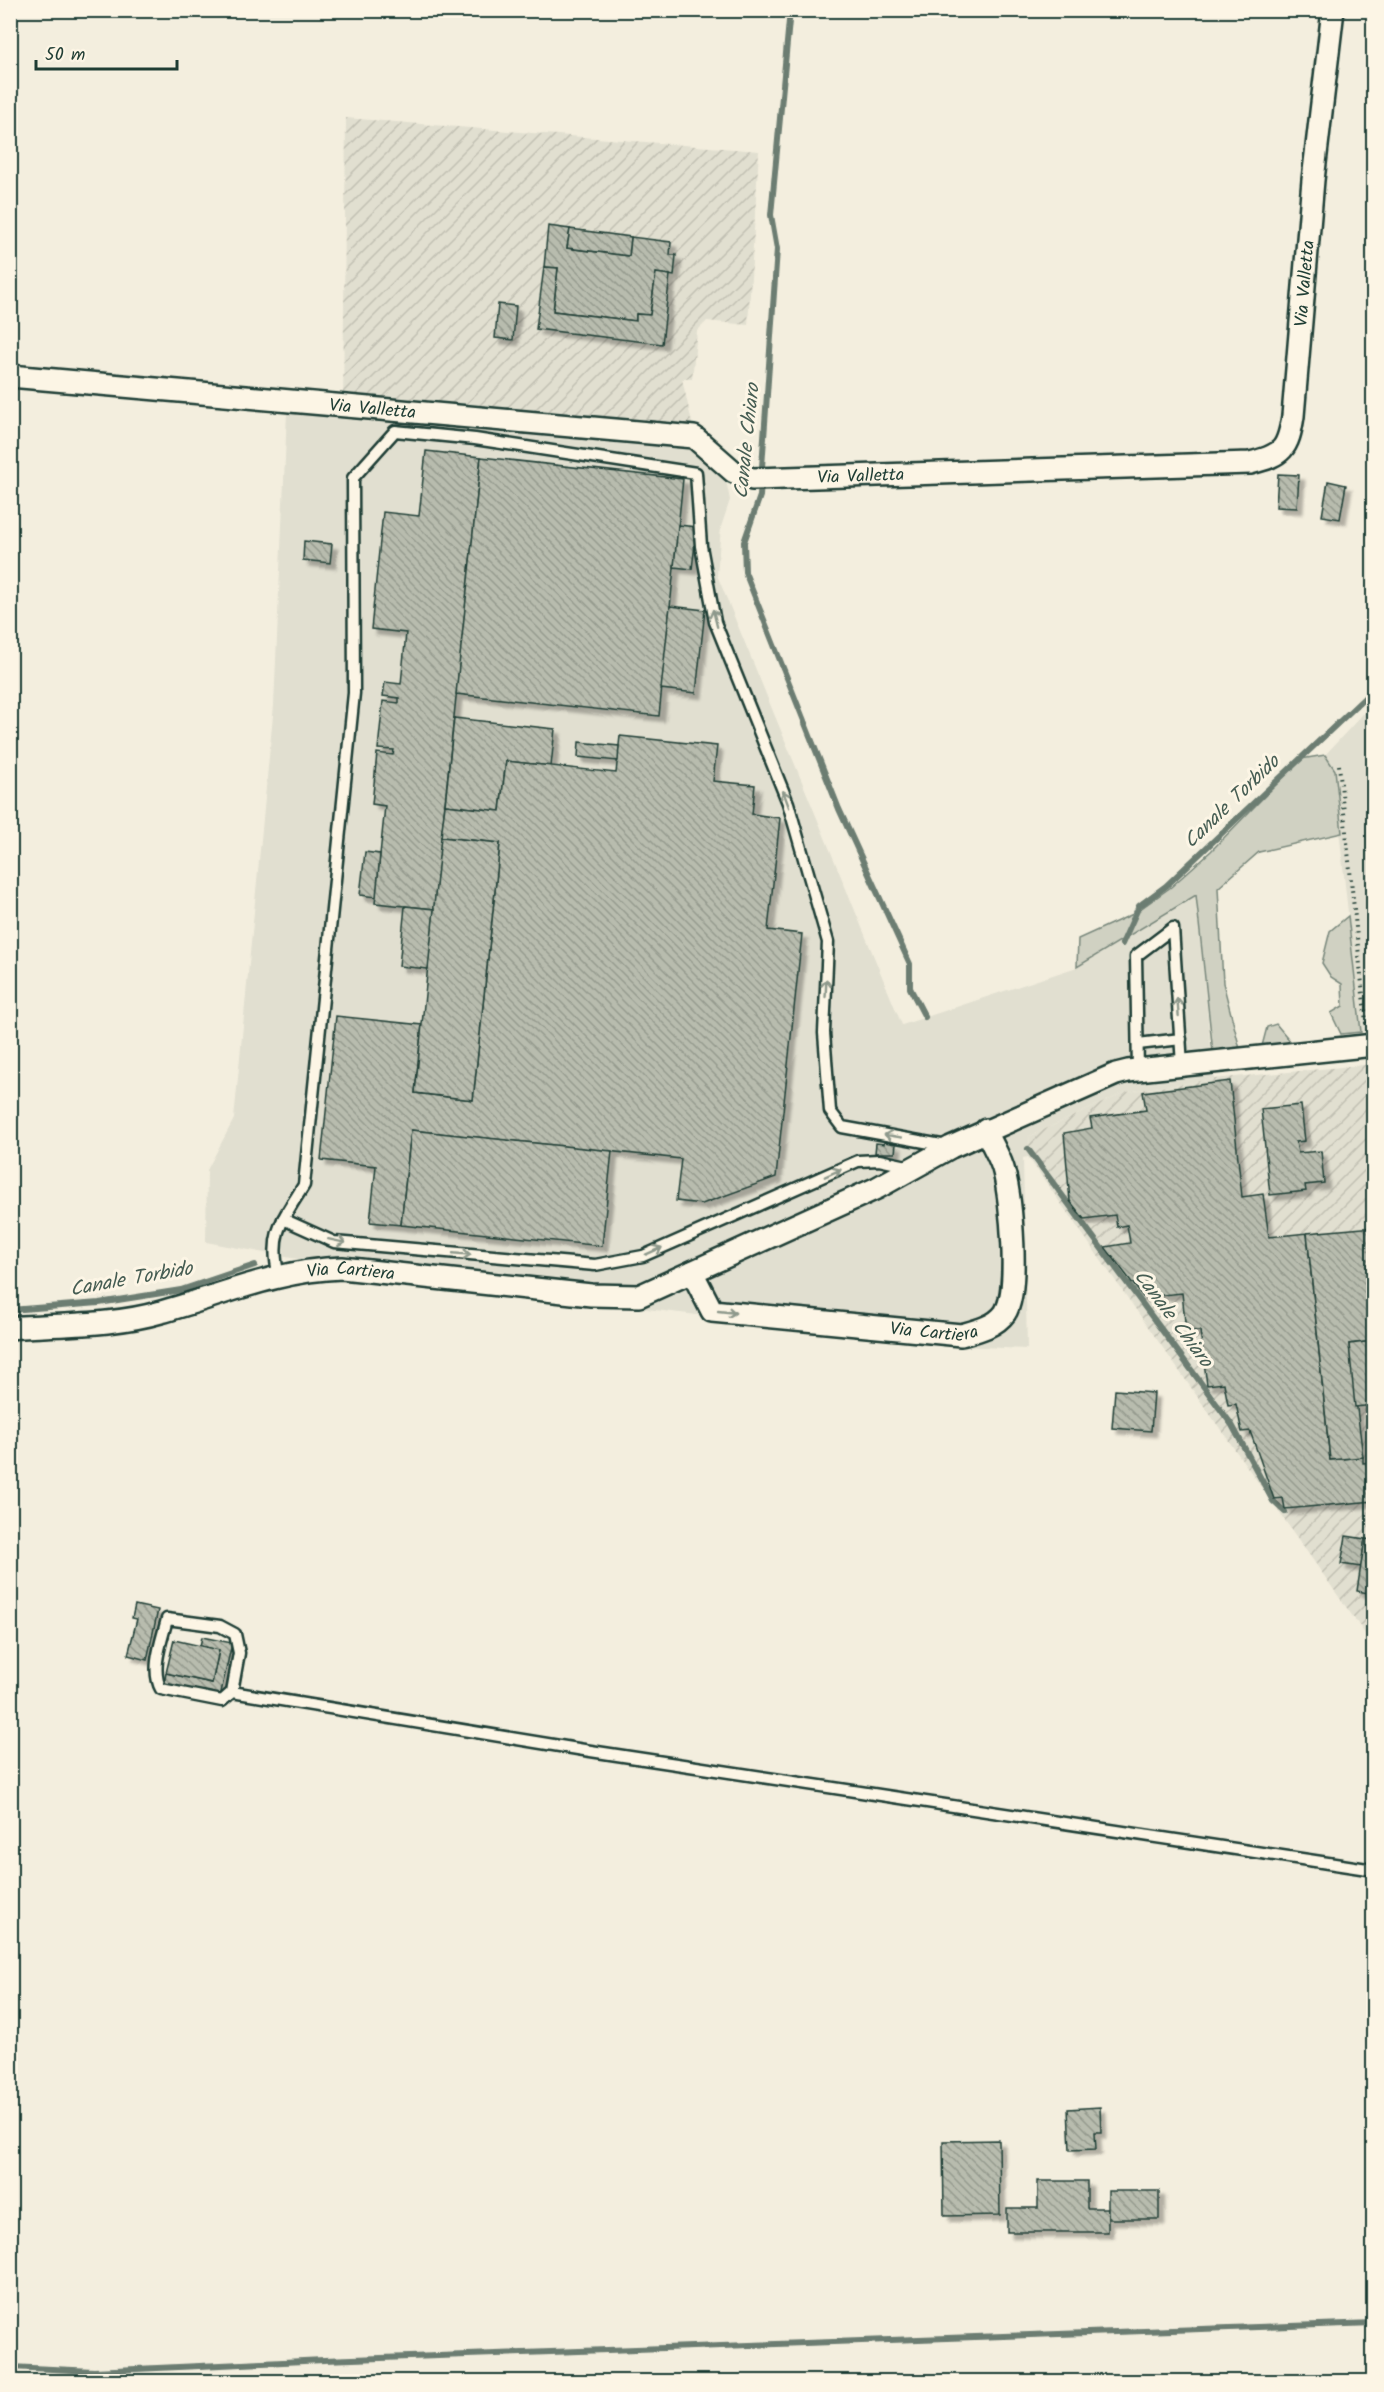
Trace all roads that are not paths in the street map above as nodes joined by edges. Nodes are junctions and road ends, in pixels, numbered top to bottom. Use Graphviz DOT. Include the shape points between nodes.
graph roads {
  1 [pos="1333,10"];
  2 [pos="10,376"];
  3 [pos="1181,1039"];
  4 [pos="1138,1044"];
  5 [pos="1374,1045"];
  6 [pos="1182,1065"];
  7 [pos="1138,1070"];
  8 [pos="986,1130"];
  9 [pos="951,1146"];
  10 [pos="915,1167"];
  11 [pos="283,1219"];
  12 [pos="692,1272"];
  13 [pos="279,1276"];
  14 [pos="10,1328"];
  15 [pos="232,1692"];
  16 [pos="1374,1870"];
  1 -- 2 [label="street, Via Valletta" via="1312,180 1290,437 1276,455 1250,463 758,479 734,472 694,437"];
  3 -- 4 [label="lane"];
  3 -- 4 [label="lane, one-way" via="1173,928 1136,956"];
  3 -- 6 [label="lane"];
  4 -- 7 [label="lane"];
  5 -- 6 [label="street, Via Cartiera"];
  6 -- 7 [label="street, Via Cartiera"];
  7 -- 8 [label="street, Via Cartiera" via="1116,1074"];
  8 -- 9 [label="street, Via Cartiera"];
  12 -- 8 [label="street, Via Cartiera, one-way" via="712,1311 961,1335 984,1330 1005,1313 1011,1296 1012,1238 1004,1169"];
  9 -- 10 [label="street, Via Cartiera"];
  9 -- 11 [label="lane, one-way" via="842,1127 830,1111 824,1033 828,942 788,803 715,622 700,546 696,473 475,439 395,431 352,478 354,693 304,1185"];
  11 -- 10 [label="lane, one-way" via="334,1242 595,1265 643,1256 858,1161 879,1160"];
  10 -- 12 [label="street, Via Cartiera"];
  11 -- 13 [label="lane" via="273,1246"];
  12 -- 13 [label="street, Via Cartiera" via="650,1292 624,1297 342,1268"];
  13 -- 14 [label="street, Via Cartiera" via="159,1313 116,1321"];
  15 -- 15 [label="lane" via="239,1653 235,1634 220,1626 167,1619 155,1672 160,1689 222,1701"];
  15 -- 16 [label="lane" via="584,1750"];
}
